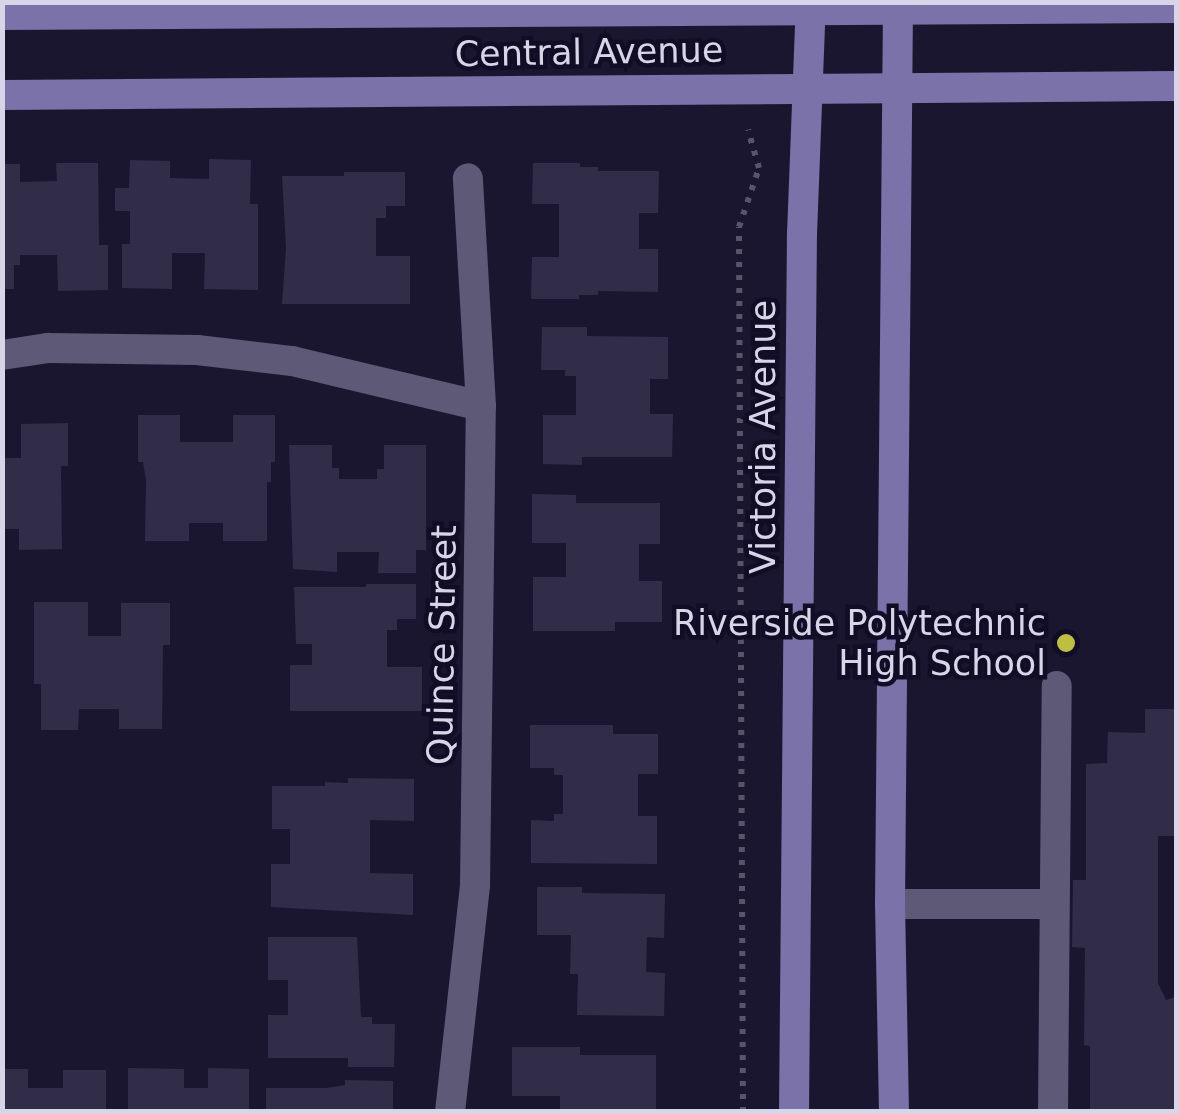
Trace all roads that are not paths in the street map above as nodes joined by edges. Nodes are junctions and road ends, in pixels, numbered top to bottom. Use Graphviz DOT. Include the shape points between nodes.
graph roads {
  1 [pos="811,5"];
  2 [pos="898,5"];
  3 [pos="1176,8"];
  4 [pos="2,15"];
  5 [pos="808,86"];
  6 [pos="1176,86"];
  7 [pos="895,88"];
  8 [pos="2,95"];
  9 [pos="468,178"];
  10 [pos="2,356"];
  11 [pos="481,406"];
  12 [pos="1056,686"];
  13 [pos="890,904"];
  14 [pos="1052,904"];
  15 [pos="450,1112"];
  16 [pos="794,1112"];
  17 [pos="894,1112"];
  18 [pos="1053,1112"];
  1 -- 2 [label="main road, Central Avenue"];
  1 -- 4 [label="main road, Central Avenue"];
  1 -- 5 [label="main road, Victoria Avenue"];
  2 -- 3 [label="main road, Central Avenue"];
  2 -- 7 [label="main road"];
  5 -- 7 [label="main road, Central Avenue"];
  5 -- 8 [label="main road, Central Avenue"];
  5 -- 16 [label="main road, Victoria Avenue"];
  6 -- 7 [label="main road, Central Avenue"];
  7 -- 13 [label="main road"];
  9 -- 11 [label="street, Quince Street"];
  10 -- 11 [label="street" via="128,346 254,356"];
  11 -- 15 [label="street, Quince Street" via="475,885"];
  12 -- 14 [label="street"];
  13 -- 14 [label="street"];
  13 -- 17 [label="main road"];
  14 -- 18 [label="street"];
}
